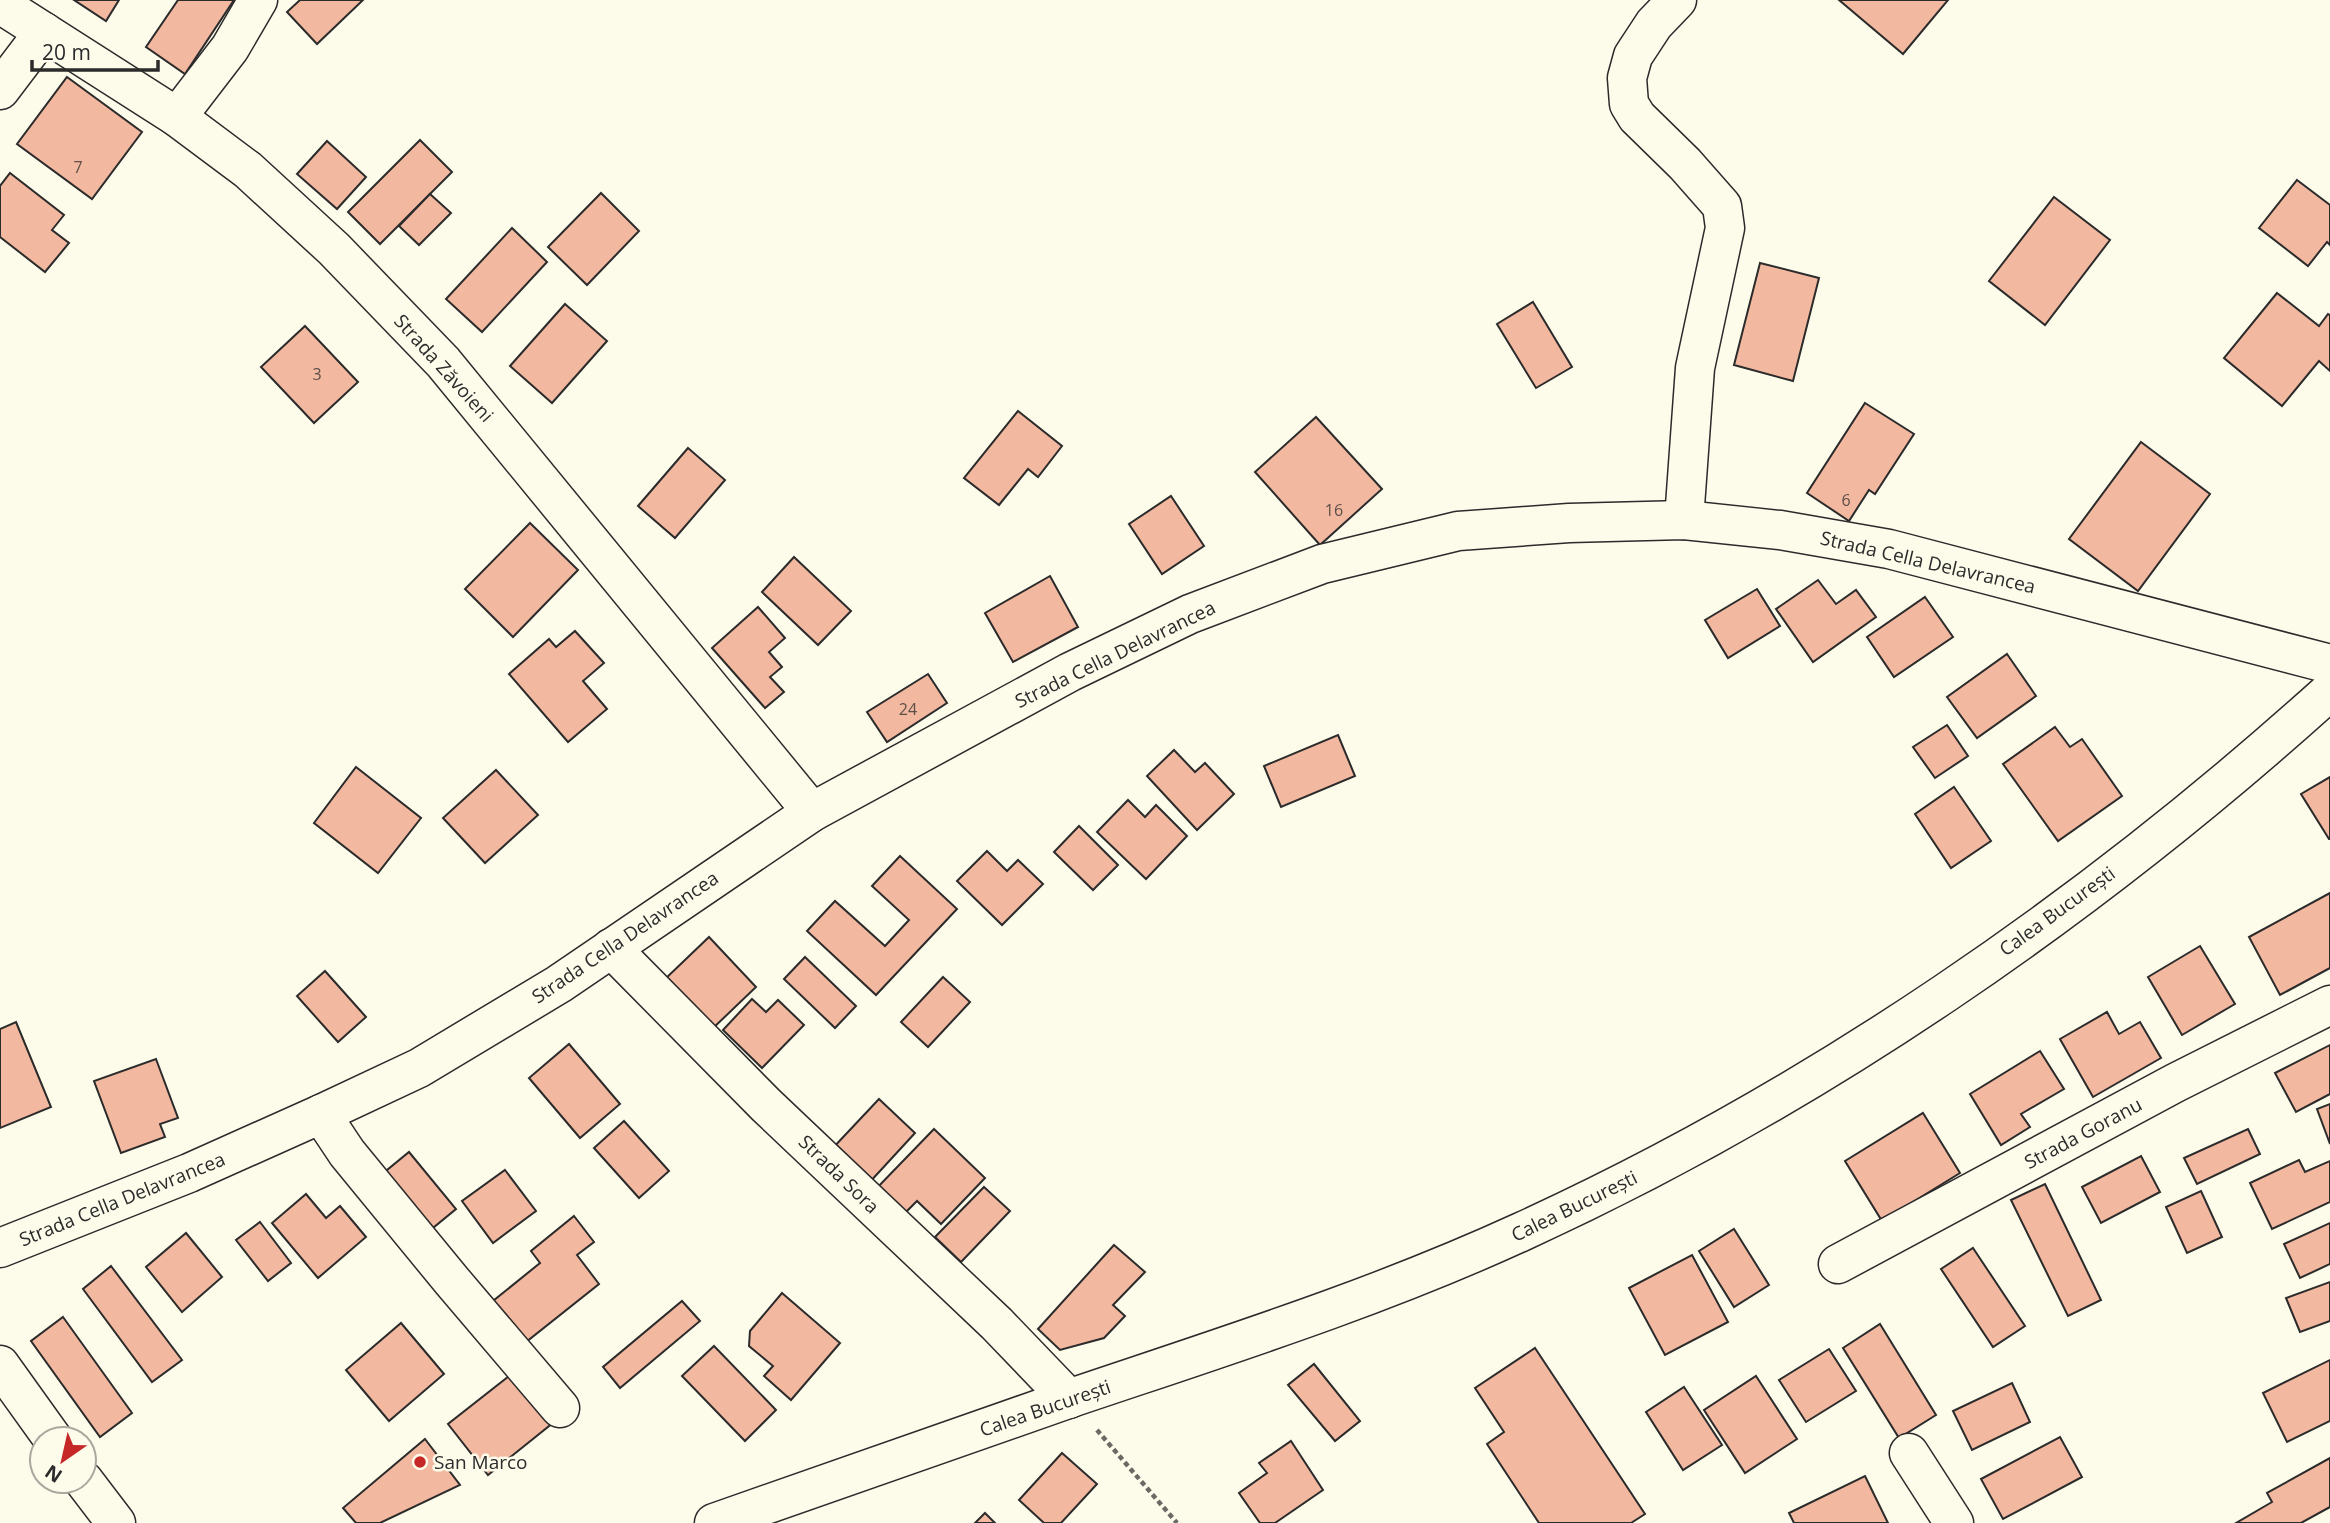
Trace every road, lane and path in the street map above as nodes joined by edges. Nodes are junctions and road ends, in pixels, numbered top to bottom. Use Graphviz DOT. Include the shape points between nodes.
graph roads {
  1 [pos="258,0"];
  2 [pos="1677,0"];
  3 [pos="0,4"];
  4 [pos="44,32"];
  5 [pos="0,90"];
  6 [pos="177,117"];
  7 [pos="1684,520"];
  8 [pos="2330,664"];
  9 [pos="2330,691"];
  10 [pos="812,812"];
  11 [pos="611,948"];
  12 [pos="2330,1005"];
  13 [pos="321,1114"];
  14 [pos="0,1248"];
  15 [pos="1838,1264"];
  16 [pos="0,1365"];
  17 [pos="1069,1398"];
  18 [pos="560,1408"];
  19 [pos="42,1425"];
  20 [pos="1909,1453"];
  21 [pos="95,1495"];
  22 [pos="116,1523"];
  23 [pos="714,1523"];
  24 [pos="1177,1523"];
  25 [pos="1954,1523"];
  1 -- 6 [label="main road" via="230,48"];
  2 -- 7 [label="main road" via="1633,56 1627,78 1629,104 1637,117 1722,206 1725,228 1695,369"];
  3 -- 4 [label="main road, Strada Zăvoieni"];
  4 -- 5 [label="main road"];
  4 -- 6 [label="main road, Strada Zăvoieni"];
  6 -- 10 [label="main road, Strada Zăvoieni" via="248,170 334,249 443,362"];
  7 -- 8 [label="main road, Strada Cella Delavrancea" via="1780,530 1889,549"];
  7 -- 10 [label="main road, Strada Cella Delavrancea" via="1458,531 1322,564 1190,614 1094,660"];
  9 -- 17 [label="main road, Calea București" via="2228,780 2078,898 1905,1019 1740,1121 1520,1233 1411,1279"];
  10 -- 11 [label="main road, Strada Cella Delavrancea"];
  11 -- 13 [label="main road, Strada Cella Delavrancea" via="419,1068"];
  11 -- 17 [label="main road, Strada Sora"];
  12 -- 15 [label="main road, Strada Goranu"];
  13 -- 14 [label="main road, Strada Cella Delavrancea" via="189,1173"];
  13 -- 18 [label="main road" via="347,1153"];
  16 -- 19 [label="main road"];
  17 -- 23 [label="main road, Calea București"];
  17 -- 24 [label="path"];
  20 -- 25 [label="main road"];
  21 -- 22 [label="main road"];
}
